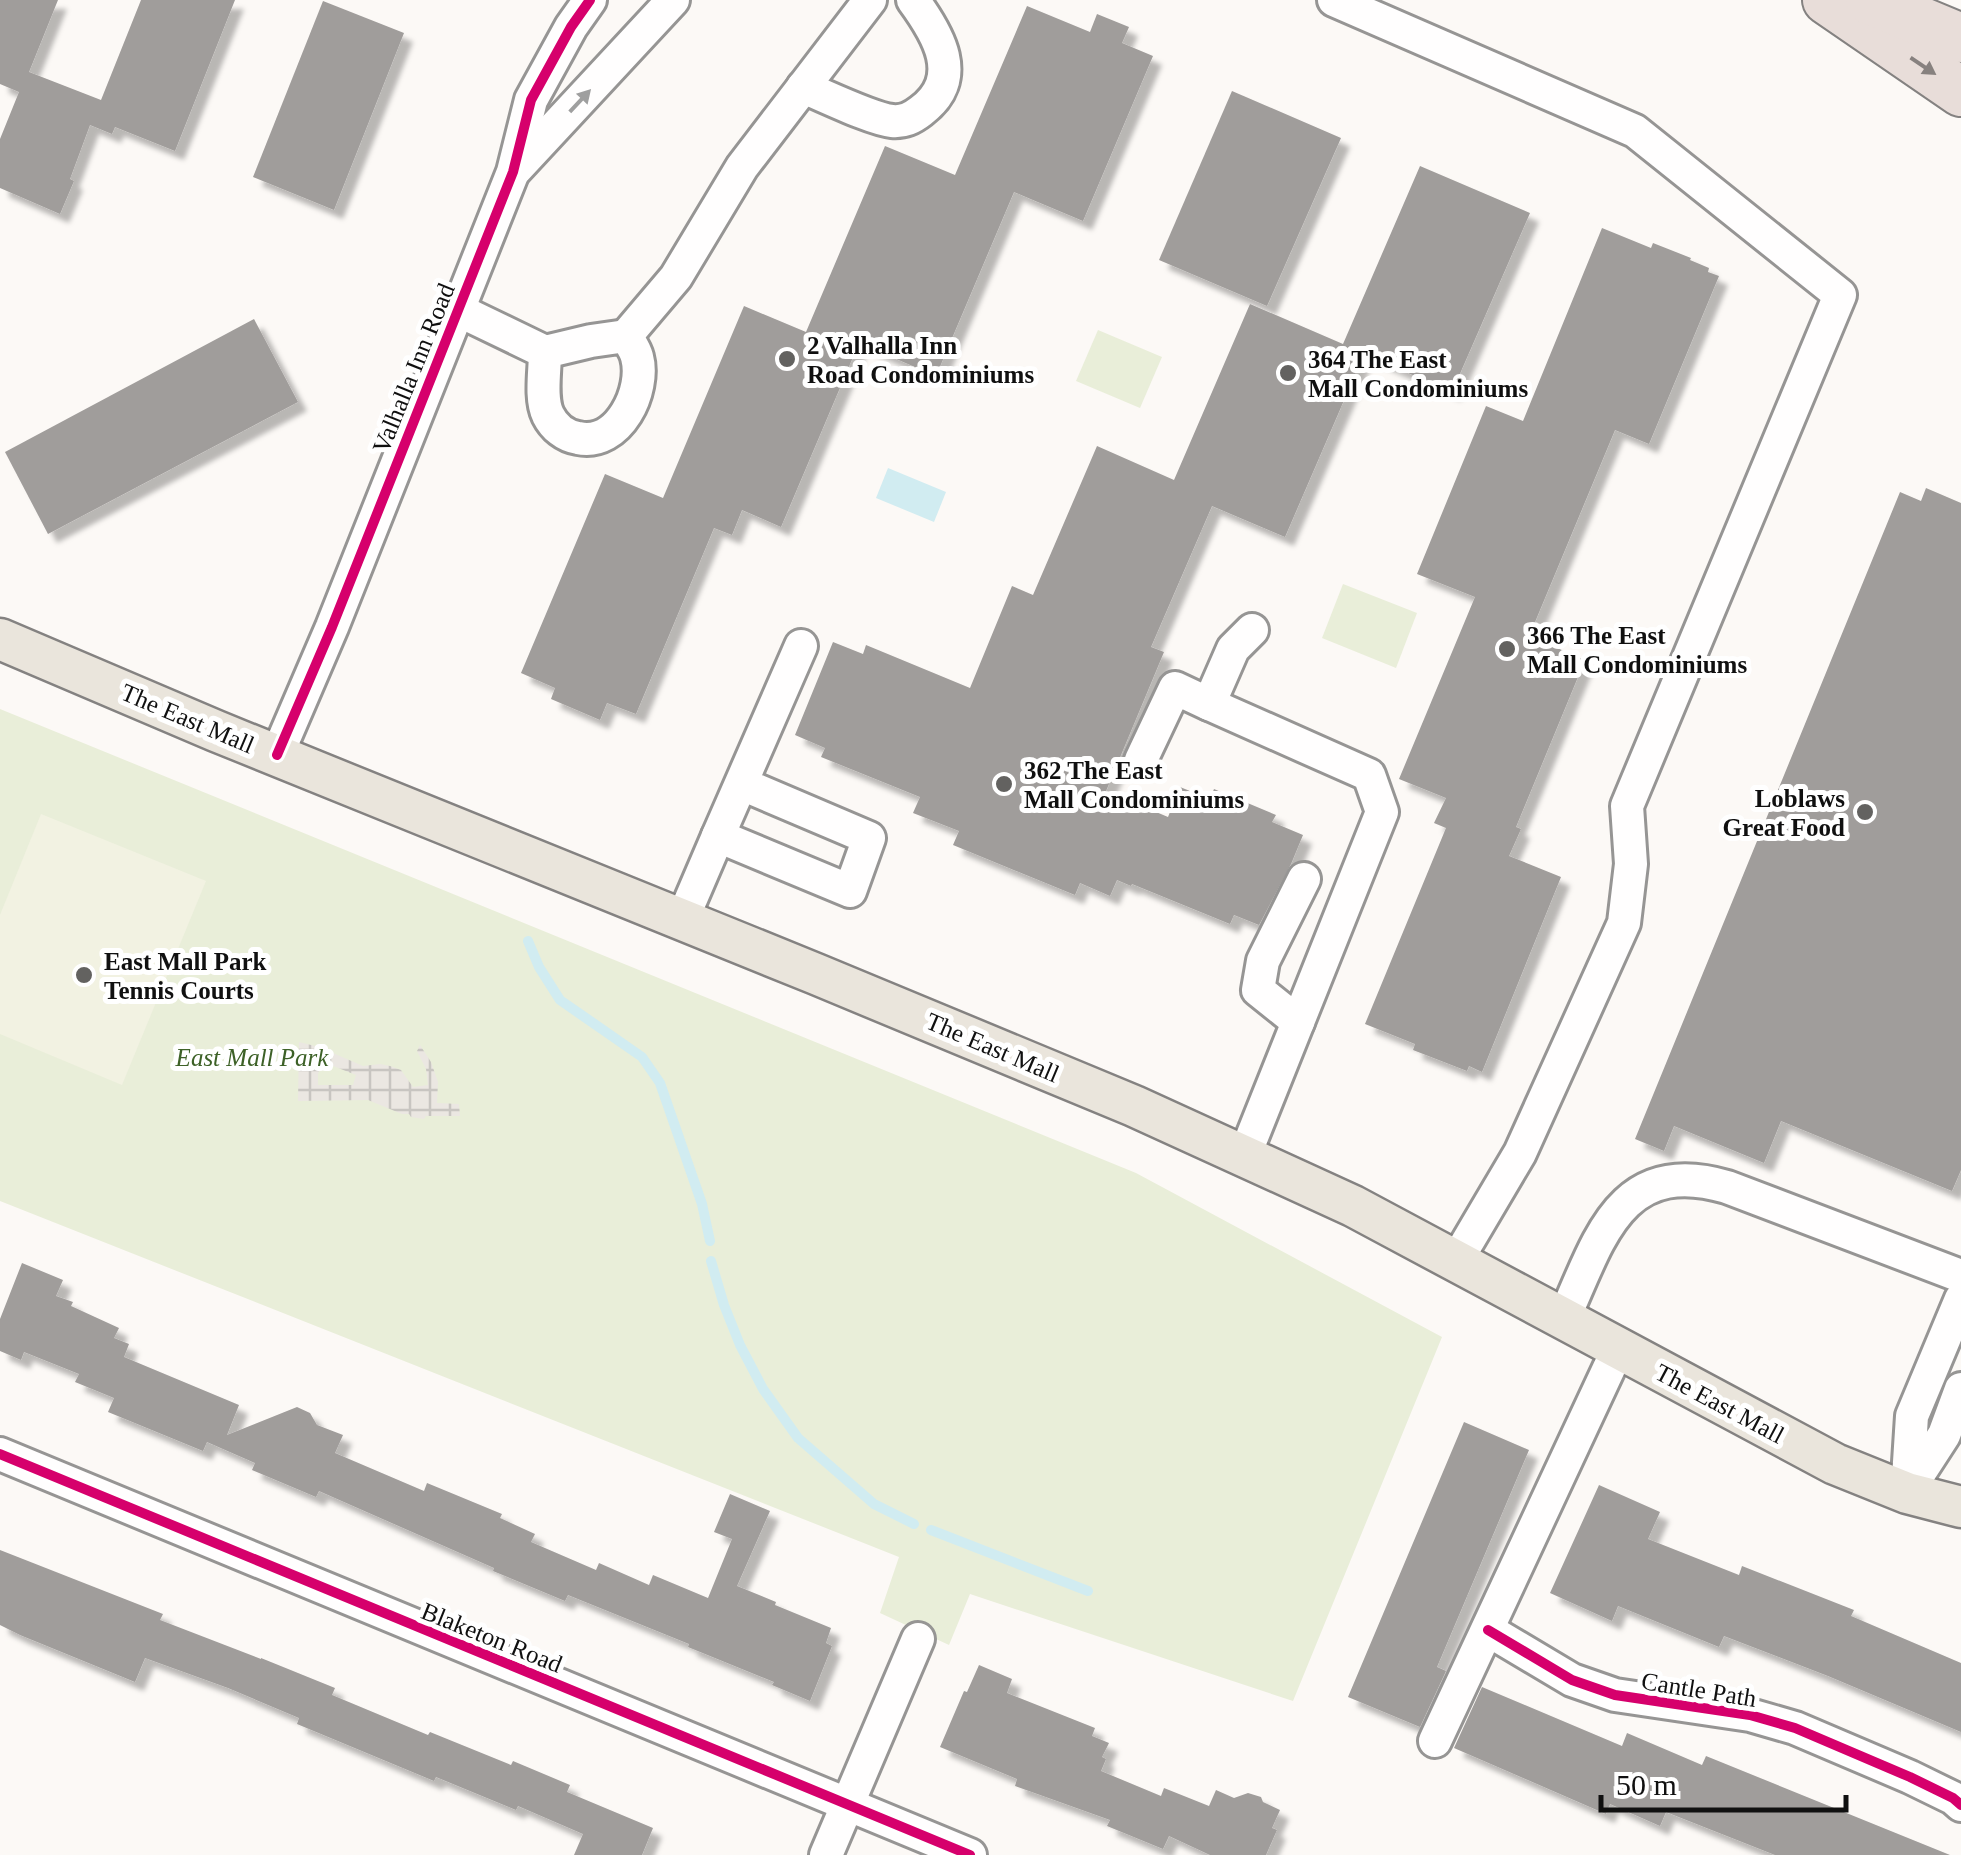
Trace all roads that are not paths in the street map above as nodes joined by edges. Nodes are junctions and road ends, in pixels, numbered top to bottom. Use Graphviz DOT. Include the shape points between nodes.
graph roads {
  1 [pos="590,0"];
  2 [pos="673,0"];
  3 [pos="870,0"];
  4 [pos="913,0"];
  5 [pos="1334,0"];
  6 [pos="1827,0"];
  7 [pos="1870,0"];
  8 [pos="1961,38"];
  9 [pos="803,88"];
  10 [pos="1961,92"];
  11 [pos="513,172"];
  12 [pos="458,310"];
  13 [pos="626,336"];
  14 [pos="545,352"];
  15 [pos="1252,630"];
  16 [pos="0,639"];
  17 [pos="800,646"];
  18 [pos="1209,704"];
  19 [pos="278,756"];
  20 [pos="1141,760"];
  21 [pos="742,784"];
  22 [pos="718,836"];
  23 [pos="1304,878"];
  24 [pos="682,920"];
  25 [pos="1298,1022"];
  26 [pos="1244,1156"];
  27 [pos="1455,1263"];
  28 [pos="1961,1276"];
  29 [pos="1961,1299"];
  30 [pos="1563,1320"];
  31 [pos="1618,1349"];
  32 [pos="1961,1389"];
  33 [pos="0,1454"];
  34 [pos="1907,1493"];
  35 [pos="1961,1507"];
  36 [pos="1488,1630"];
  37 [pos="918,1639"];
  38 [pos="1435,1741"];
  39 [pos="848,1804"];
  40 [pos="1961,1805"];
  41 [pos="826,1855"];
  42 [pos="970,1855"];
  1 -- 11 [label="street, Valhalla Inn Road" via="532,100"];
  11 -- 2 [label="street, Valhalla Inn Road, one-way"];
  3 -- 9 [label="street"];
  4 -- 9 [label="street" via="934,28 945,60 932,103 905,121 888,121"];
  5 -- 27 [label="street" via="1635,131 1840,294 1627,806 1631,864 1624,923 1520,1153"];
  6 -- 10 [label="highway, one-way"];
  7 -- 8 [label="highway"];
  9 -- 13 [label="street" via="742,167 676,277"];
  11 -- 12 [label="street, Valhalla Inn Road"];
  12 -- 14 [label="street"];
  12 -- 19 [label="street, Valhalla Inn Road"];
  13 -- 14 [label="street"];
  13 -- 14 [label="street" via="638,362 635,391 618,426 588,440 557,428 548,414"];
  15 -- 18 [label="street" via="1233,649"];
  16 -- 19 [label="main road, The East Mall"];
  17 -- 21 [label="street"];
  18 -- 20 [label="street" via="1175,688"];
  18 -- 25 [label="street" via="1369,774 1382,812"];
  19 -- 24 [label="main road, The East Mall"];
  21 -- 22 [label="street"];
  21 -- 22 [label="street" via="869,838 850,891"];
  22 -- 24 [label="street"];
  23 -- 25 [label="street" via="1263,961 1258,990"];
  24 -- 26 [label="main road, The East Mall"];
  25 -- 26 [label="street"];
  26 -- 27 [label="main road, The East Mall"];
  27 -- 30 [label="main road, The East Mall"];
  28 -- 30 [label="street" via="1727,1187 1680,1179 1645,1189 1617,1211"];
  29 -- 34 [label="street" via="1912,1416"];
  30 -- 31 [label="main road, The East Mall"];
  31 -- 34 [label="main road, The East Mall" via="1834,1464"];
  31 -- 36 [label="street"];
  32 -- 34 [label="street" via="1944,1435"];
  33 -- 39 [label="street, Blaketon Road"];
  34 -- 35 [label="main road, The East Mall"];
  36 -- 38 [label="street"];
  36 -- 40 [label="street, Cantle Path" via="1572,1680 1615,1695 1796,1728"];
  37 -- 39 [label="street"];
  39 -- 41 [label="street"];
  39 -- 42 [label="street, Blaketon Road"];
}
